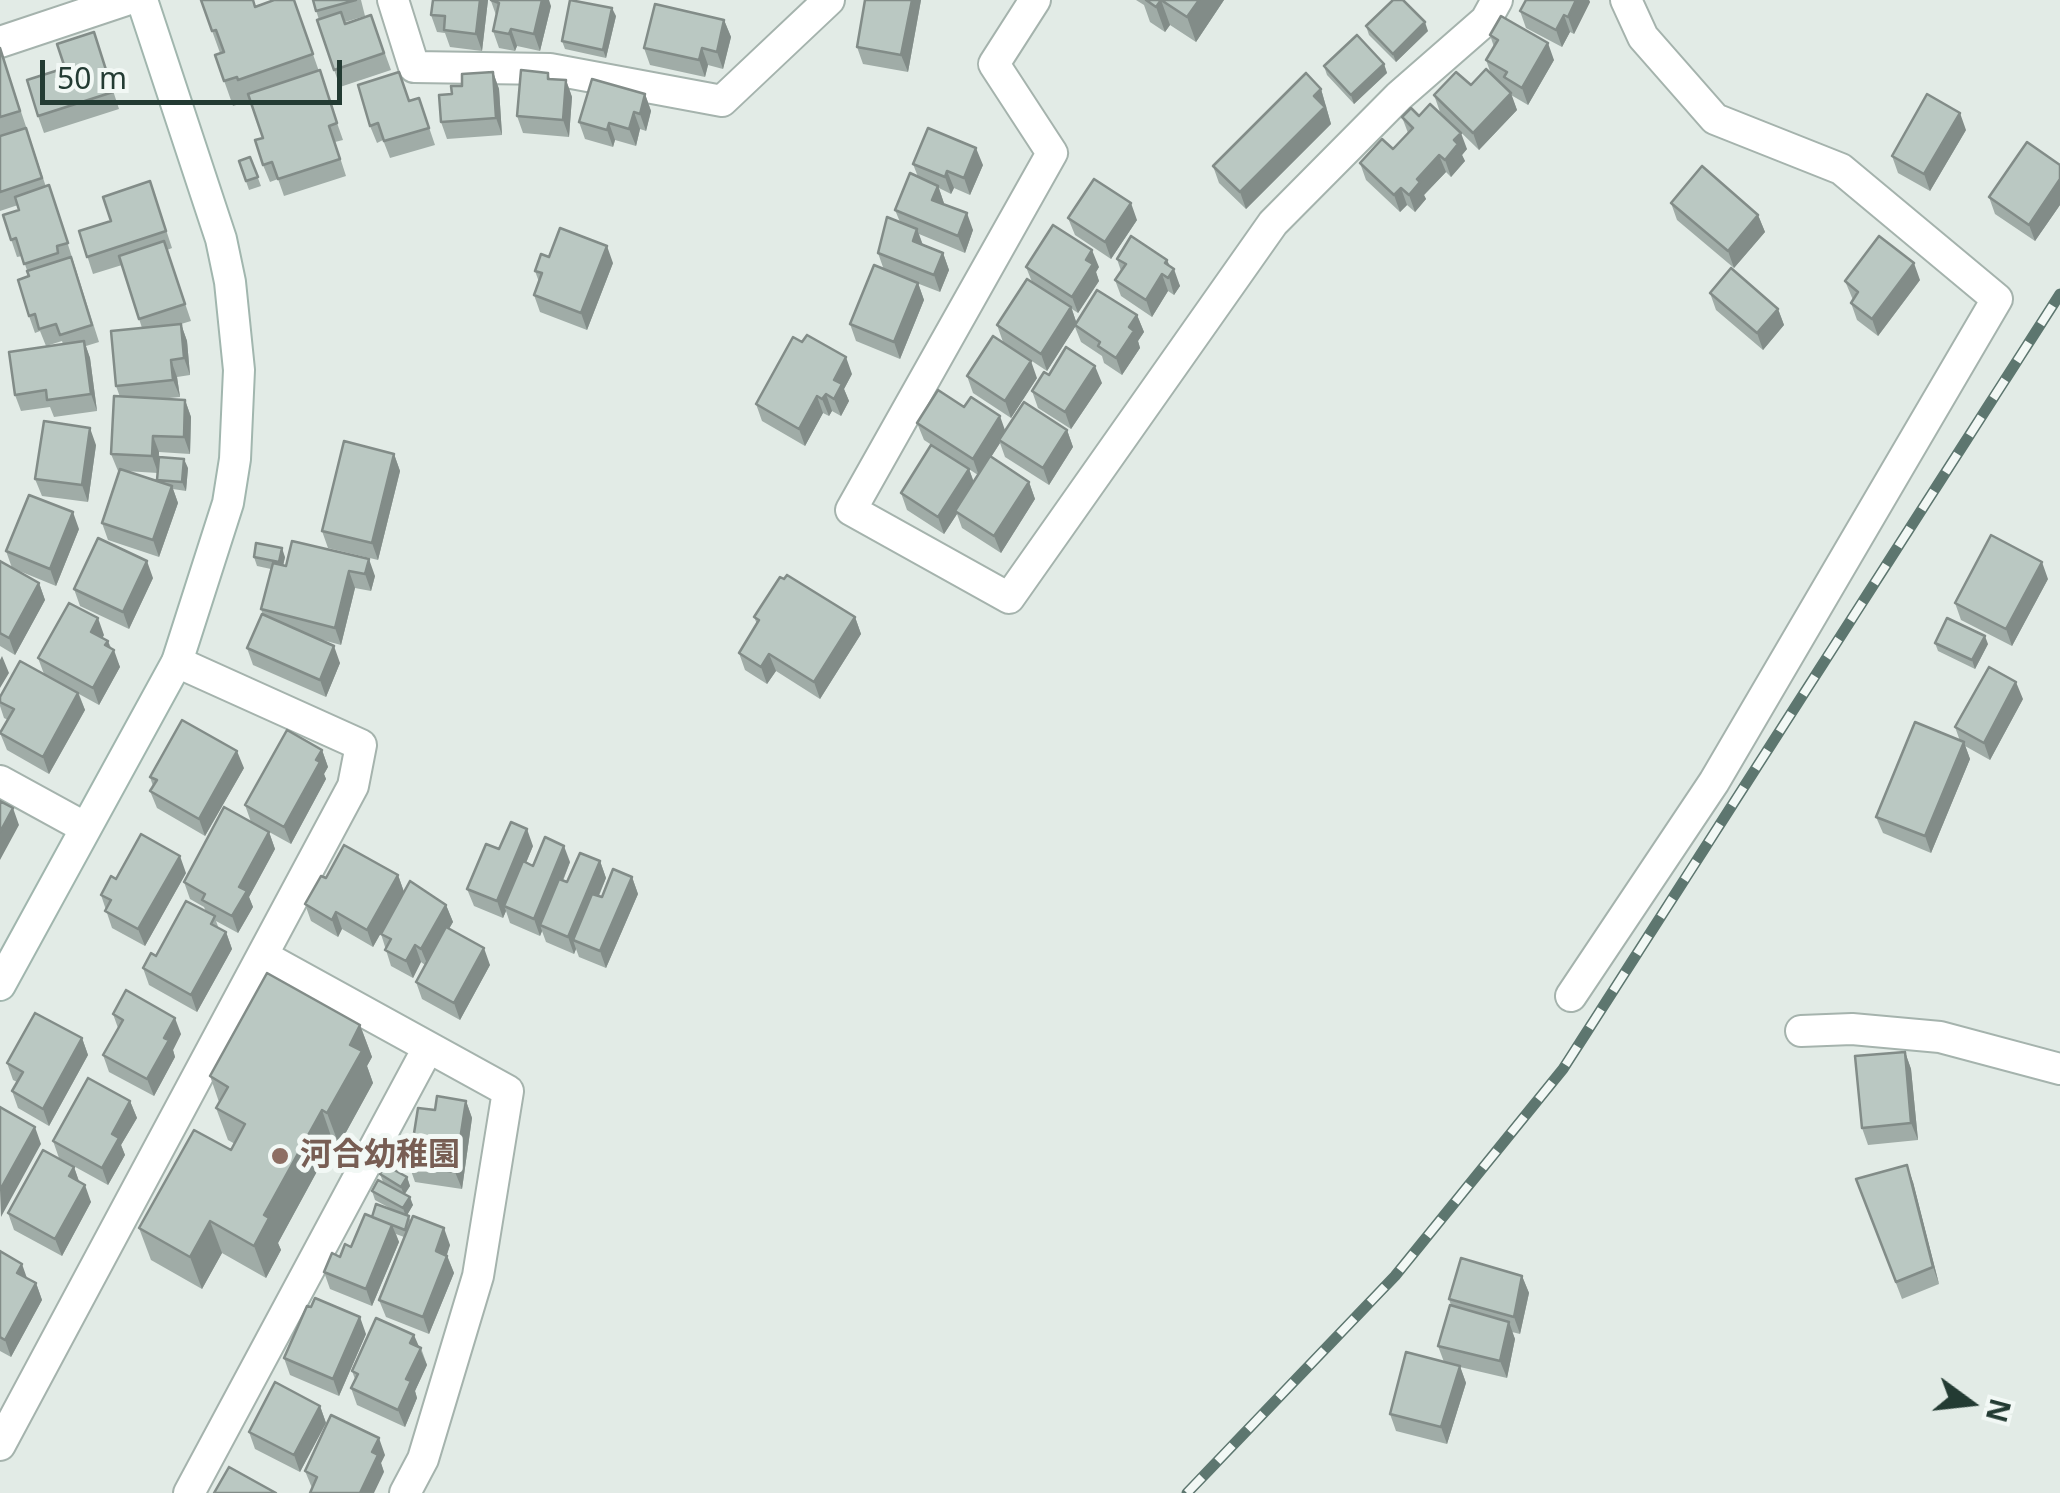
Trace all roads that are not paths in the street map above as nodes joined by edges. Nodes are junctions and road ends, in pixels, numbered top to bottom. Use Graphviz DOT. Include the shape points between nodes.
graph roads {
  1 [pos="126,0"];
  2 [pos="142,0"];
  3 [pos="393,0"];
  4 [pos="828,0"];
  5 [pos="1035,0"];
  6 [pos="1496,0"];
  7 [pos="1626,0"];
  8 [pos="0,42"];
  9 [pos="177,662"];
  10 [pos="0,780"];
  11 [pos="84,827"];
  12 [pos="264,956"];
  13 [pos="0,984"];
  14 [pos="1571,996"];
  15 [pos="1801,1031"];
  16 [pos="428,1048"];
  17 [pos="2060,1069"];
  18 [pos="0,1444"];
  19 [pos="189,1493"];
  20 [pos="405,1493"];
  1 -- 8 [label="street"];
  2 -- 9 [label="street" via="220,238 240,370 228,503"];
  3 -- 4 [label="street" via="414,67 550,70 722,101"];
  5 -- 6 [label="street" via="994,64 1052,153 852,510 1009,598 1273,223 1399,96 1486,20"];
  7 -- 14 [label="street" via="1644,37 1715,118 1841,170 1996,300 1724,765"];
  9 -- 11 [label="street"];
  9 -- 12 [label="street" via="360,746 352,786"];
  10 -- 11 [label="street"];
  11 -- 13 [label="street"];
  12 -- 16 [label="street"];
  12 -- 18 [label="street"];
  15 -- 17 [label="street" via="1940,1037"];
  16 -- 19 [label="street"];
  16 -- 20 [label="street" via="508,1091 478,1276 423,1459"];
}
